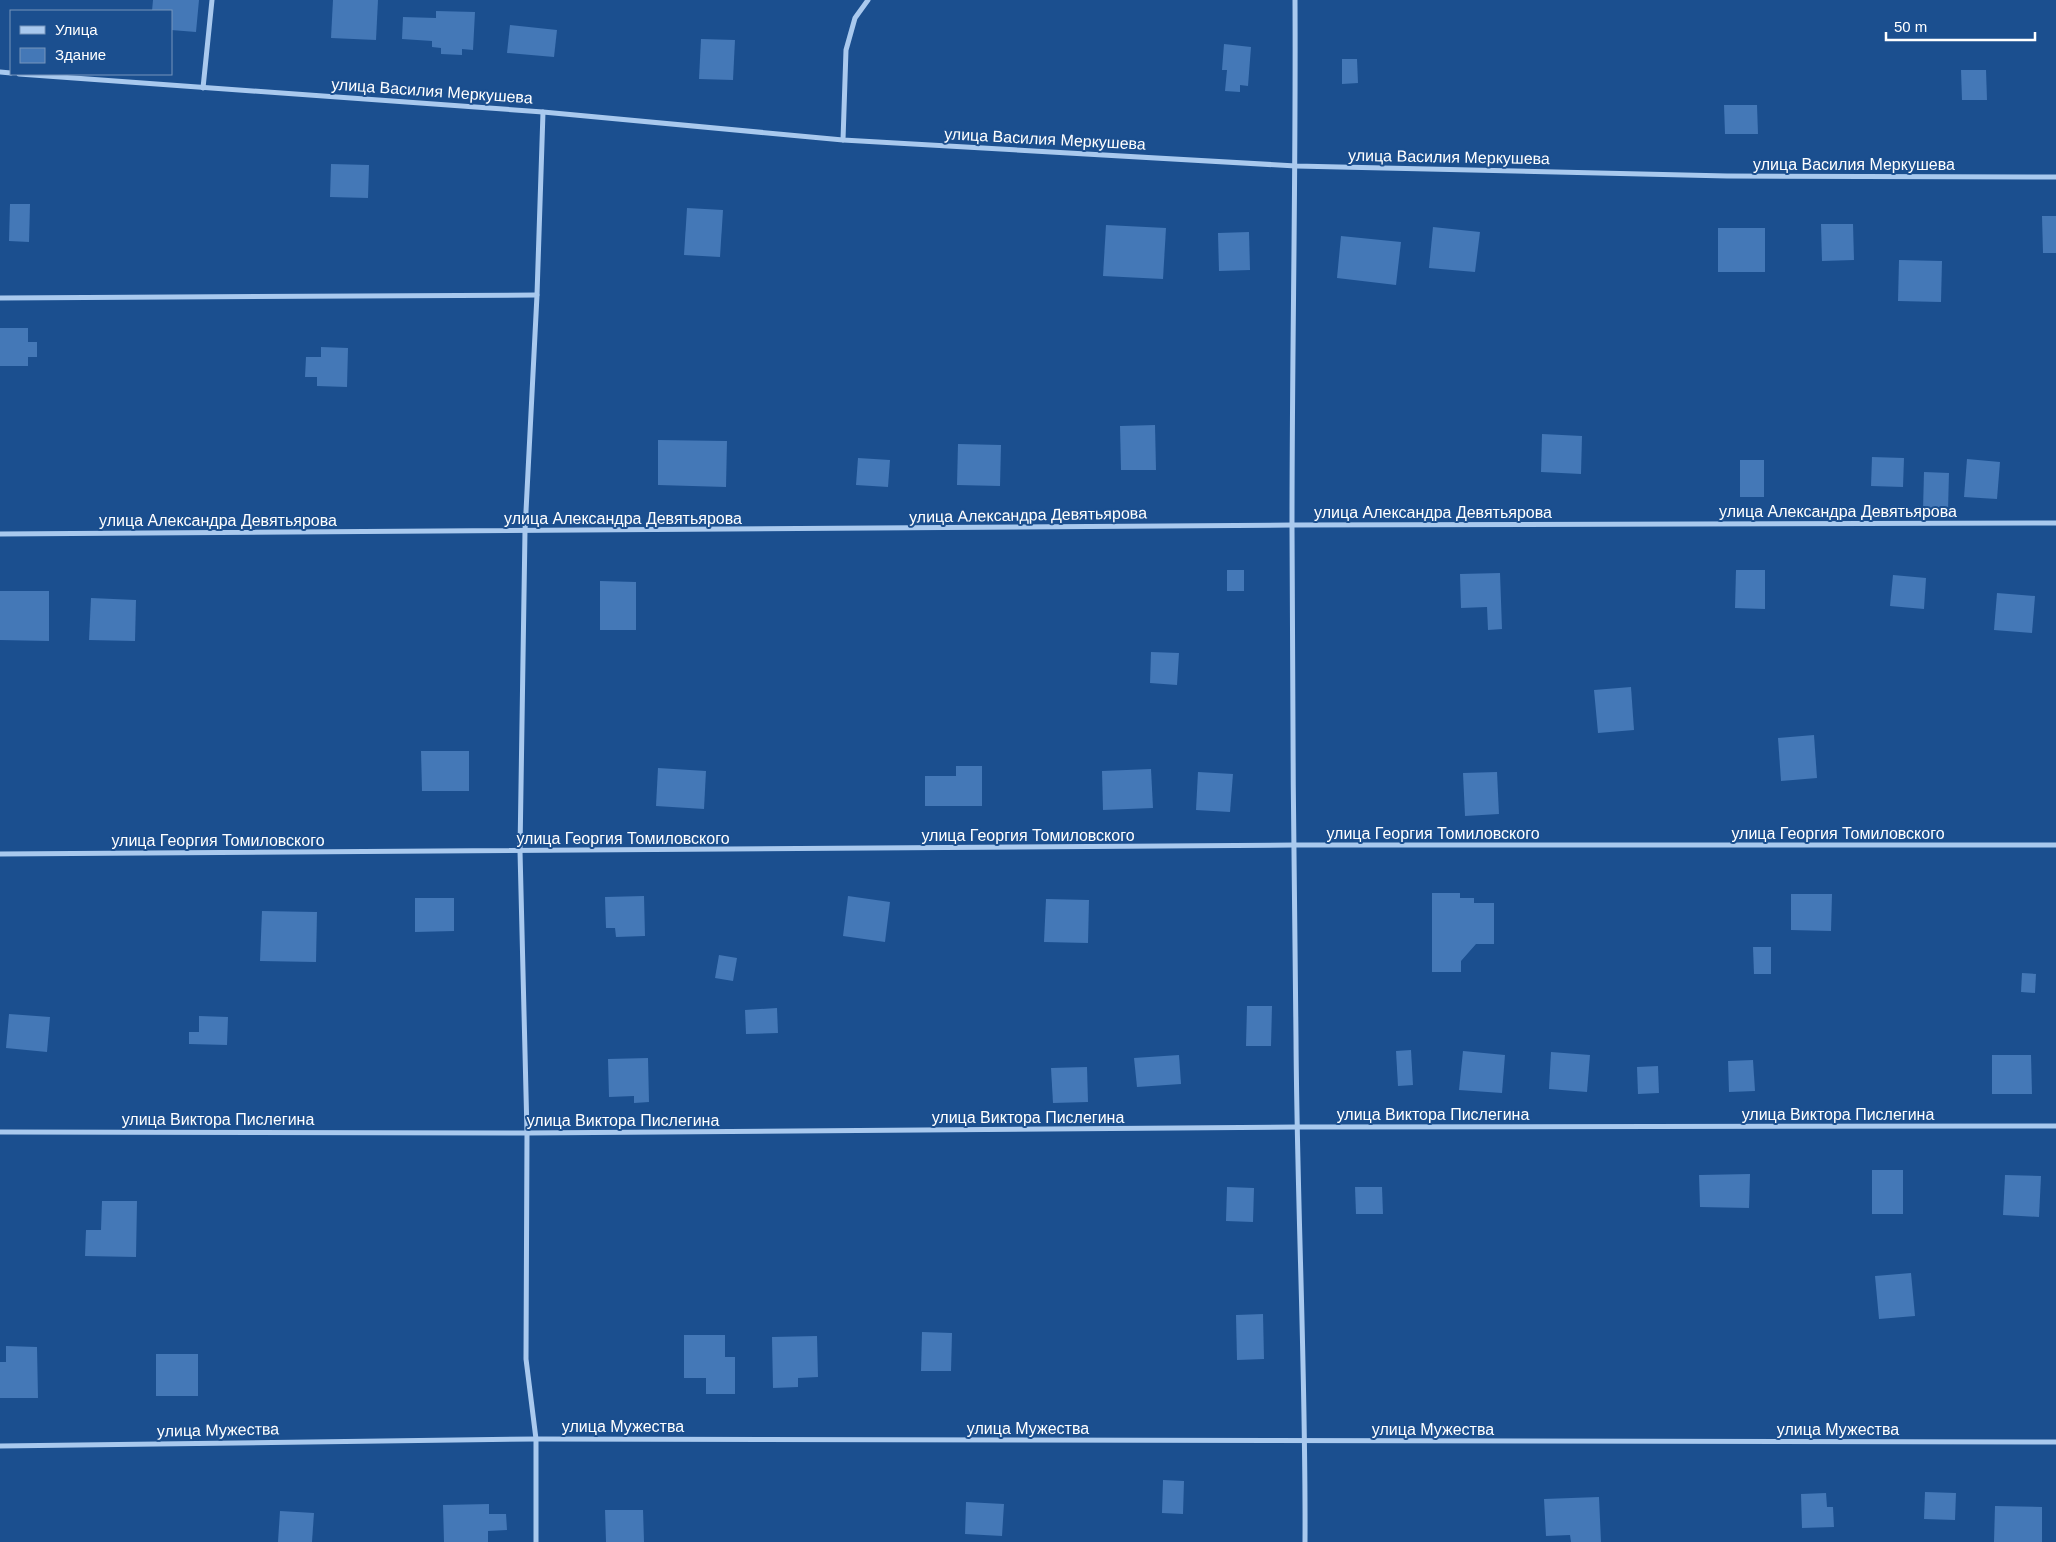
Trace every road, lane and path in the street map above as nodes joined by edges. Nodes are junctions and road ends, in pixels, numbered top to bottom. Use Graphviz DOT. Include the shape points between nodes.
graph roads {
  1 [pos="212,0"];
  2 [pos="868,0"];
  3 [pos="1295,0"];
  4 [pos="32,75"];
  5 [pos="203,88"];
  6 [pos="543,112"];
  7 [pos="843,140"];
  8 [pos="1296,166"];
  9 [pos="2056,177"];
  10 [pos="537,295"];
  11 [pos="0,298"];
  12 [pos="2056,523"];
  13 [pos="1292,525"];
  14 [pos="525,532"];
  15 [pos="0,534"];
  16 [pos="1294,845"];
  17 [pos="2056,845"];
  18 [pos="520,851"];
  19 [pos="0,854"];
  20 [pos="2056,1126"];
  21 [pos="1296,1127"];
  22 [pos="0,1132"];
  23 [pos="527,1133"];
  24 [pos="536,1438"];
  25 [pos="1306,1441"];
  26 [pos="2056,1442"];
  27 [pos="0,1446"];
  28 [pos="536,1542"];
  29 [pos="1305,1542"];
  1 -- 5 [label="street"];
  2 -- 7 [label="street" via="855,18 846,50"];
  3 -- 8 [label="street"];
  4 -- 5 [label="street, улица Василия Меркушева"];
  5 -- 6 [label="street, улица Василия Меркушева"];
  6 -- 7 [label="street, улица Василия Меркушева"];
  6 -- 10 [label="street"];
  7 -- 8 [label="street, улица Василия Меркушева"];
  8 -- 9 [label="street, улица Василия Меркушева" via="1727,176"];
  8 -- 13 [label="street"];
  10 -- 11 [label="street"];
  10 -- 14 [label="street"];
  12 -- 13 [label="street, улица Александра Девятьярова"];
  13 -- 14 [label="street, улица Александра Девятьярова"];
  13 -- 16 [label="street"];
  14 -- 15 [label="street, улица Александра Девятьярова"];
  14 -- 18 [label="street"];
  16 -- 17 [label="street, улица Георгия Томиловского"];
  16 -- 18 [label="street, улица Георгия Томиловского"];
  16 -- 21 [label="street"];
  18 -- 19 [label="street, улица Георгия Томиловского"];
  18 -- 23 [label="street"];
  20 -- 21 [label="street, улица Виктора Пислегина"];
  21 -- 23 [label="street, улица Виктора Пислегина"];
  21 -- 25 [label="street"];
  22 -- 23 [label="street, улица Виктора Пислегина"];
  23 -- 24 [label="street" via="526,1359"];
  24 -- 25 [label="street, улица Мужества"];
  24 -- 27 [label="street, улица Мужества"];
  24 -- 28 [label="street"];
  25 -- 26 [label="street, улица Мужества"];
  25 -- 29 [label="street"];
}
